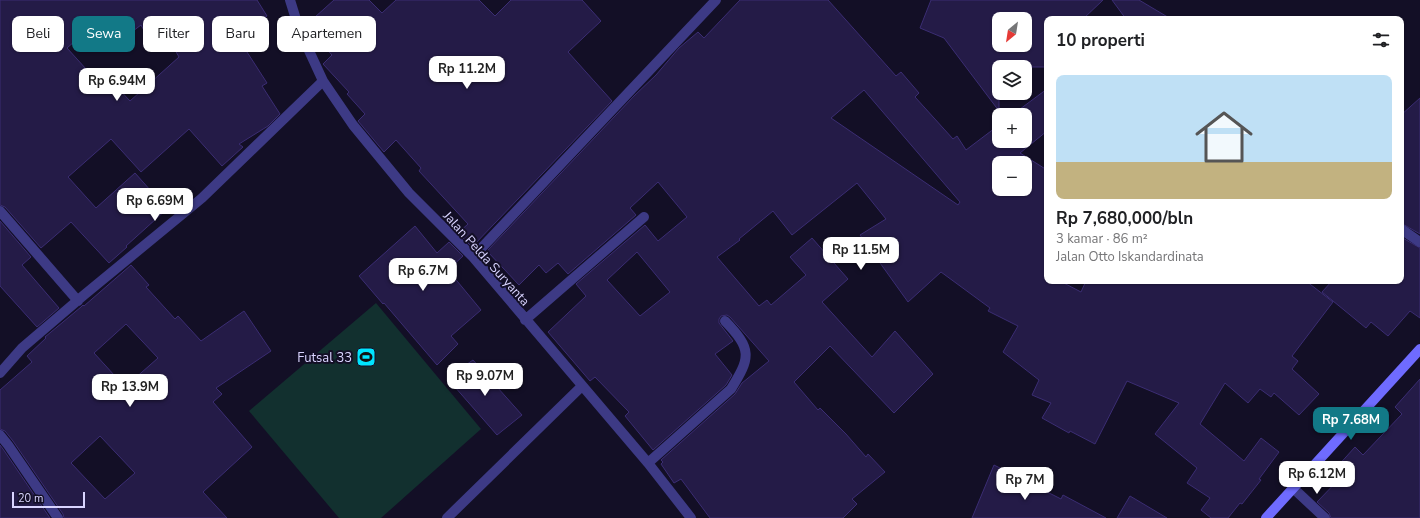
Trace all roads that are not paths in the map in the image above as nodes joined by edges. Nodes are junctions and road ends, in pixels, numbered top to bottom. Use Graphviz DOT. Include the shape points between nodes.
graph roads {
  1 [pos="290,0"];
  2 [pos="716,0"];
  3 [pos="323,81"];
  4 [pos="0,211"];
  5 [pos="644,217"];
  6 [pos="1404,231"];
  7 [pos="1420,242"];
  8 [pos="473,258"];
  9 [pos="78,301"];
  10 [pos="525,320"];
  11 [pos="725,321"];
  12 [pos="1420,349"];
  13 [pos="0,373"];
  14 [pos="582,386"];
  15 [pos="0,435"];
  16 [pos="648,463"];
  17 [pos="1293,488"];
  18 [pos="58,518"];
  19 [pos="447,518"];
  20 [pos="691,518"];
  21 [pos="1266,518"];
  22 [pos="1325,518"];
  1 -- 3 [label="street, Jalan Pelda Suryanta" via="299,28"];
  2 -- 8 [label="street"];
  3 -- 8 [label="street, Jalan Pelda Suryanta" via="353,125 409,193"];
  3 -- 9 [label="street" via="202,198"];
  4 -- 9 [label="street"];
  5 -- 10 [label="street"];
  6 -- 7 [label="street"];
  8 -- 10 [label="street, Jalan Pelda Suryanta"];
  9 -- 13 [label="street" via="22,348"];
  10 -- 14 [label="street, Jalan Pelda Suryanta"];
  11 -- 16 [label="street" via="739,336 745,350 746,362 740,374 731,389"];
  12 -- 17 [label="main road"];
  14 -- 16 [label="street, Jalan Pelda Suryanta"];
  14 -- 19 [label="street"];
  15 -- 18 [label="street"];
  16 -- 20 [label="street, Jalan Pelda Suryanta"];
  17 -- 21 [label="main road"];
  17 -- 22 [label="street"];
}
